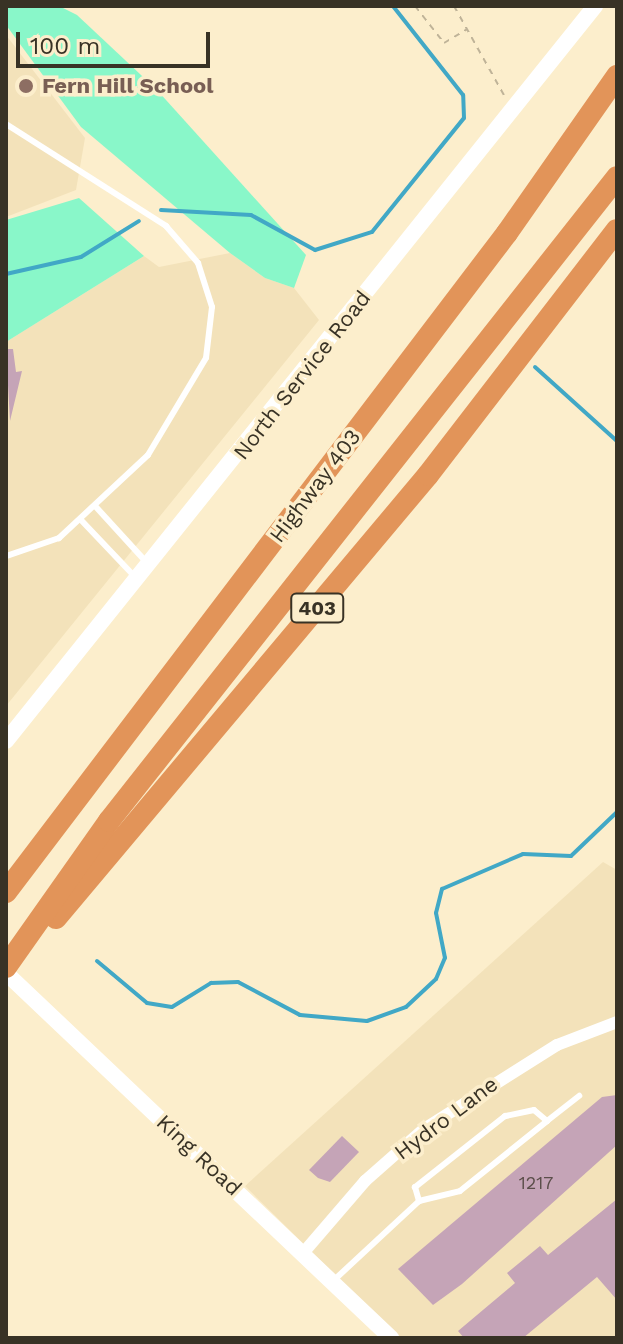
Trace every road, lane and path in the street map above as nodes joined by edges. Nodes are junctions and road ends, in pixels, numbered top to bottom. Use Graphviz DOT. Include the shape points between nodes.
graph roads {
  1 [pos="415,6"];
  2 [pos="454,6"];
  3 [pos="595,6"];
  4 [pos="467,29"];
  5 [pos="617,76"];
  6 [pos="617,86"];
  7 [pos="512,110"];
  8 [pos="6,124"];
  9 [pos="572,139"];
  10 [pos="617,177"];
  11 [pos="617,230"];
  12 [pos="96,507"];
  13 [pos="81,520"];
  14 [pos="6,556"];
  15 [pos="151,567"];
  16 [pos="138,581"];
  17 [pos="6,741"];
  18 [pos="6,892"];
  19 [pos="6,967"];
  20 [pos="6,975"];
  21 [pos="617,1022"];
  22 [pos="579,1096"];
  23 [pos="547,1121"];
  24 [pos="419,1201"];
  25 [pos="304,1252"];
  26 [pos="333,1281"];
  27 [pos="391,1338"];
  1 -- 4 [label="path" via="444,43"];
  2 -- 4 [label="path"];
  3 -- 7 [label="street, North Service Road"];
  4 -- 7 [label="path"];
  5 -- 9 [label="highway, Highway 403"];
  6 -- 9 [label="highway"];
  7 -- 15 [label="street, North Service Road"];
  8 -- 12 [label="lane" via="166,226 198,263 212,307 206,358 186,400 148,455"];
  9 -- 18 [label="highway, Highway 403"];
  10 -- 19 [label="highway" via="109,821"];
  11 -- 20 [label="highway, 403" via="428,475"];
  12 -- 13 [label="lane"];
  12 -- 15 [label="lane"];
  13 -- 14 [label="lane" via="59,538"];
  13 -- 16 [label="lane"];
  15 -- 16 [label="street, North Service Road"];
  16 -- 17 [label="street, North Service Road"];
  20 -- 25 [label="street, King Road"];
  21 -- 25 [label="street, Hydro Lane" via="557,1045 424,1129 365,1181"];
  22 -- 23 [label="lane"];
  23 -- 24 [label="lane" via="460,1191"];
  23 -- 24 [label="lane" via="534,1110 505,1116 415,1187"];
  24 -- 26 [label="lane"];
  25 -- 26 [label="street, King Road"];
  26 -- 27 [label="street, King Road"];
}
